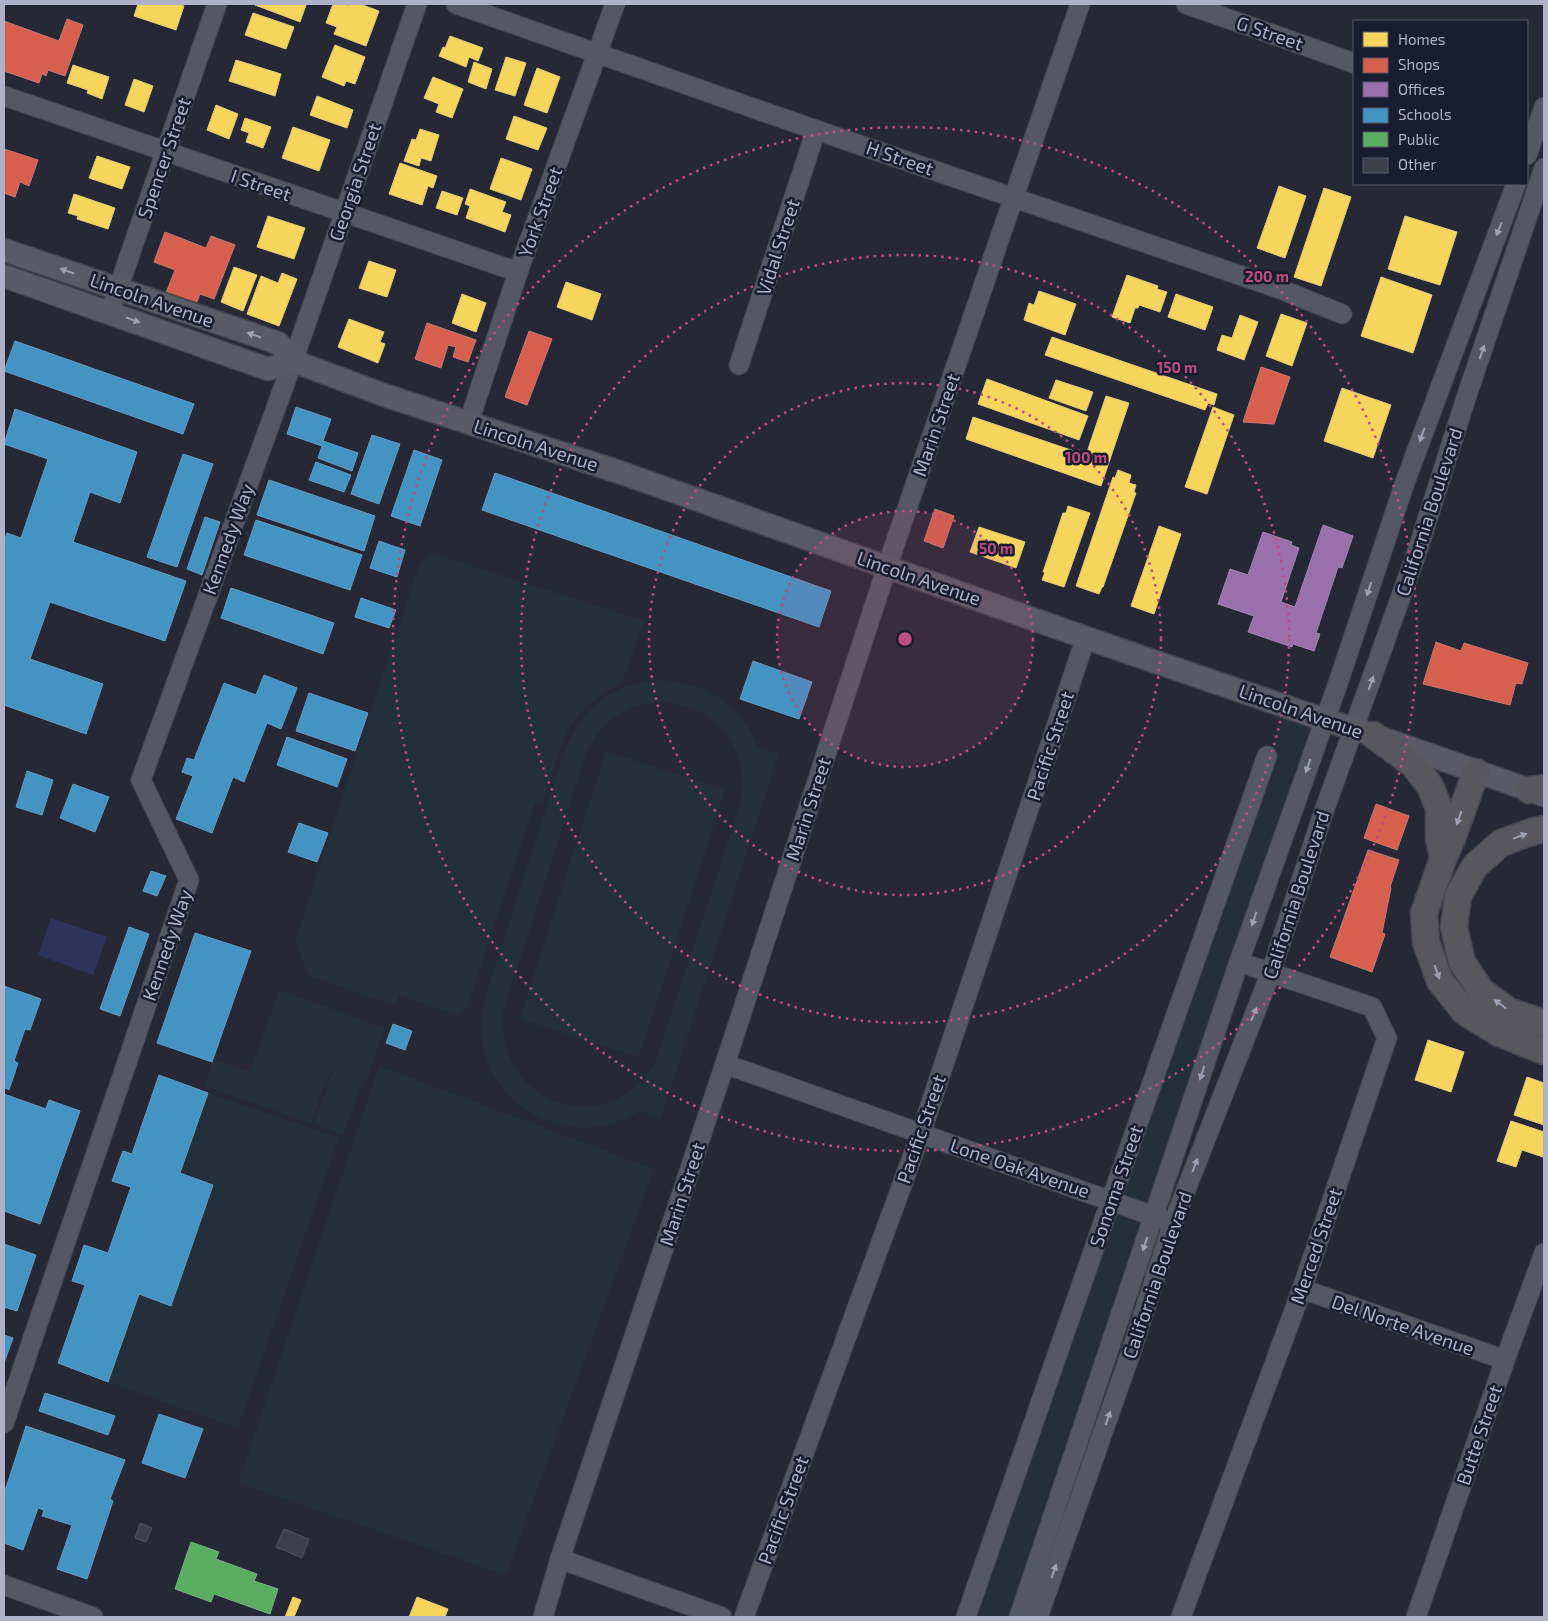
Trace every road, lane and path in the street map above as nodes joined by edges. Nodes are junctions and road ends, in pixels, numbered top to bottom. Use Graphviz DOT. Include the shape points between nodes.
graph roads {
  1 [pos="217,4"];
  2 [pos="417,4"];
  3 [pos="456,4"];
  4 [pos="615,4"];
  5 [pos="1080,4"];
  6 [pos="1186,4"];
  7 [pos="598,53"];
  8 [pos="1353,62"];
  9 [pos="4,96"];
  10 [pos="1544,107"];
  11 [pos="1536,126"];
  12 [pos="816,130"];
  13 [pos="167,152"];
  14 [pos="1528,152"];
  15 [pos="1544,168"];
  16 [pos="1516,185"];
  17 [pos="1014,197"];
  18 [pos="344,214"];
  19 [pos="4,250"];
  20 [pos="518,272"];
  21 [pos="4,276"];
  22 [pos="118,289"];
  23 [pos="110,312"];
  24 [pos="1342,314"];
  25 [pos="293,361"];
  26 [pos="739,365"];
  27 [pos="469,422"];
  28 [pos="887,567"];
  29 [pos="1086,637"];
  30 [pos="1324,720"];
  31 [pos="1363,732"];
  32 [pos="1267,756"];
  33 [pos="1476,772"];
  34 [pos="1539,791"];
  35 [pos="1544,829"];
  36 [pos="1442,859"];
  37 [pos="1239,962"];
  38 [pos="1271,972"];
  39 [pos="1544,1023"];
  40 [pos="1544,1051"];
  41 [pos="725,1064"];
  42 [pos="921,1133"];
  43 [pos="1111,1200"];
  44 [pos="1154,1216"];
  45 [pos="1173,1223"];
  46 [pos="1544,1253"];
  47 [pos="1302,1289"];
  48 [pos="1505,1360"];
  49 [pos="4,1423"];
  50 [pos="560,1559"];
  51 [pos="4,1585"];
  52 [pos="93,1617"];
  53 [pos="543,1617"];
  54 [pos="722,1617"];
  55 [pos="744,1617"];
  56 [pos="966,1617"];
  57 [pos="1019,1617"];
  58 [pos="1038,1617"];
  59 [pos="1181,1617"];
  60 [pos="1416,1617"];
  1 -- 13 [label="street, Spencer Street"];
  2 -- 18 [label="street, Georgia Street"];
  3 -- 7 [label="street, H Street"];
  4 -- 7 [label="street, York Street"];
  5 -- 17 [label="street, Marin Street"];
  6 -- 8 [label="street, G Street"];
  7 -- 12 [label="street, H Street"];
  7 -- 20 [label="street, York Street"];
  9 -- 13 [label="street, I Street"];
  10 -- 11 [label="street"];
  11 -- 14 [label="street"];
  12 -- 17 [label="street, H Street"];
  12 -- 26 [label="street, Vidal Street"];
  13 -- 18 [label="street, I Street"];
  13 -- 22 [label="street, Spencer Street"];
  31 -- 15 [label="street, California Boulevard, one-way" via="1466,398"];
  16 -- 30 [label="street, California Boulevard, one-way" via="1409,471"];
  17 -- 24 [label="street, H Street" via="1280,289"];
  17 -- 28 [label="street, Marin Street"];
  18 -- 20 [label="street, I Street"];
  18 -- 25 [label="street, Georgia Street"];
  22 -- 19 [label="main road, Lincoln Avenue, one-way"];
  20 -- 27 [label="street, York Street"];
  21 -- 23 [label="main road, Lincoln Avenue"];
  22 -- 23 [label="street, Spencer Street"];
  25 -- 22 [label="main road, Lincoln Avenue, one-way" via="278,343"];
  23 -- 25 [label="main road, Lincoln Avenue, one-way" via="268,368"];
  25 -- 27 [label="main road, Lincoln Avenue"];
  25 -- 49 [label="street, Kennedy Way" via="141,780 189,880"];
  27 -- 28 [label="main road, Lincoln Avenue"];
  28 -- 29 [label="main road, Lincoln Avenue"];
  28 -- 41 [label="street, Marin Street"];
  29 -- 30 [label="main road, Lincoln Avenue"];
  29 -- 42 [label="street, Pacific Street"];
  30 -- 31 [label="main road, Lincoln Avenue"];
  30 -- 37 [label="street, California Boulevard, one-way"];
  31 -- 33 [label="main road, Lincoln Avenue"];
  31 -- 36 [label="highway" via="1413,764 1430,786 1439,808"];
  31 -- 38 [label="street, California Boulevard" via="1324,811"];
  32 -- 43 [label="street, Sonoma Street"];
  33 -- 34 [label="main road, Lincoln Avenue"];
  33 -- 36 [label="highway, one-way"];
  39 -- 35 [label="highway, one-way" via="1508,1010 1481,991 1462,962 1454,927 1458,896 1475,866 1501,843"];
  36 -- 40 [label="highway, one-way" via="1424,913 1426,942 1440,981 1465,1012 1499,1033"];
  37 -- 38 [label="street, Merced Street"];
  37 -- 44 [label="street, California Boulevard, one-way"];
  45 -- 38 [label="street, California Boulevard, one-way"];
  38 -- 47 [label="street, Merced Street" via="1372,1007 1386,1038"];
  41 -- 42 [label="street, Lone Oak Avenue"];
  41 -- 50 [label="street, Marin Street"];
  42 -- 43 [label="street, Lone Oak Avenue"];
  42 -- 55 [label="street, Pacific Street"];
  43 -- 44 [label="street, Lone Oak Avenue"];
  43 -- 56 [label="street, Sonoma Street"];
  44 -- 45 [label="street, Lone Oak Avenue"];
  44 -- 57 [label="street, California Boulevard, one-way"];
  58 -- 45 [label="street, California Boulevard, one-way"];
  46 -- 48 [label="street, Butte Street"];
  47 -- 48 [label="street, Del Norte Avenue"];
  47 -- 59 [label="street, Merced Street"];
  48 -- 60 [label="street, Butte Street"];
  50 -- 53 [label="street, Marin Street"];
  50 -- 54 [label="street"];
  51 -- 52 [label="street"];
}
